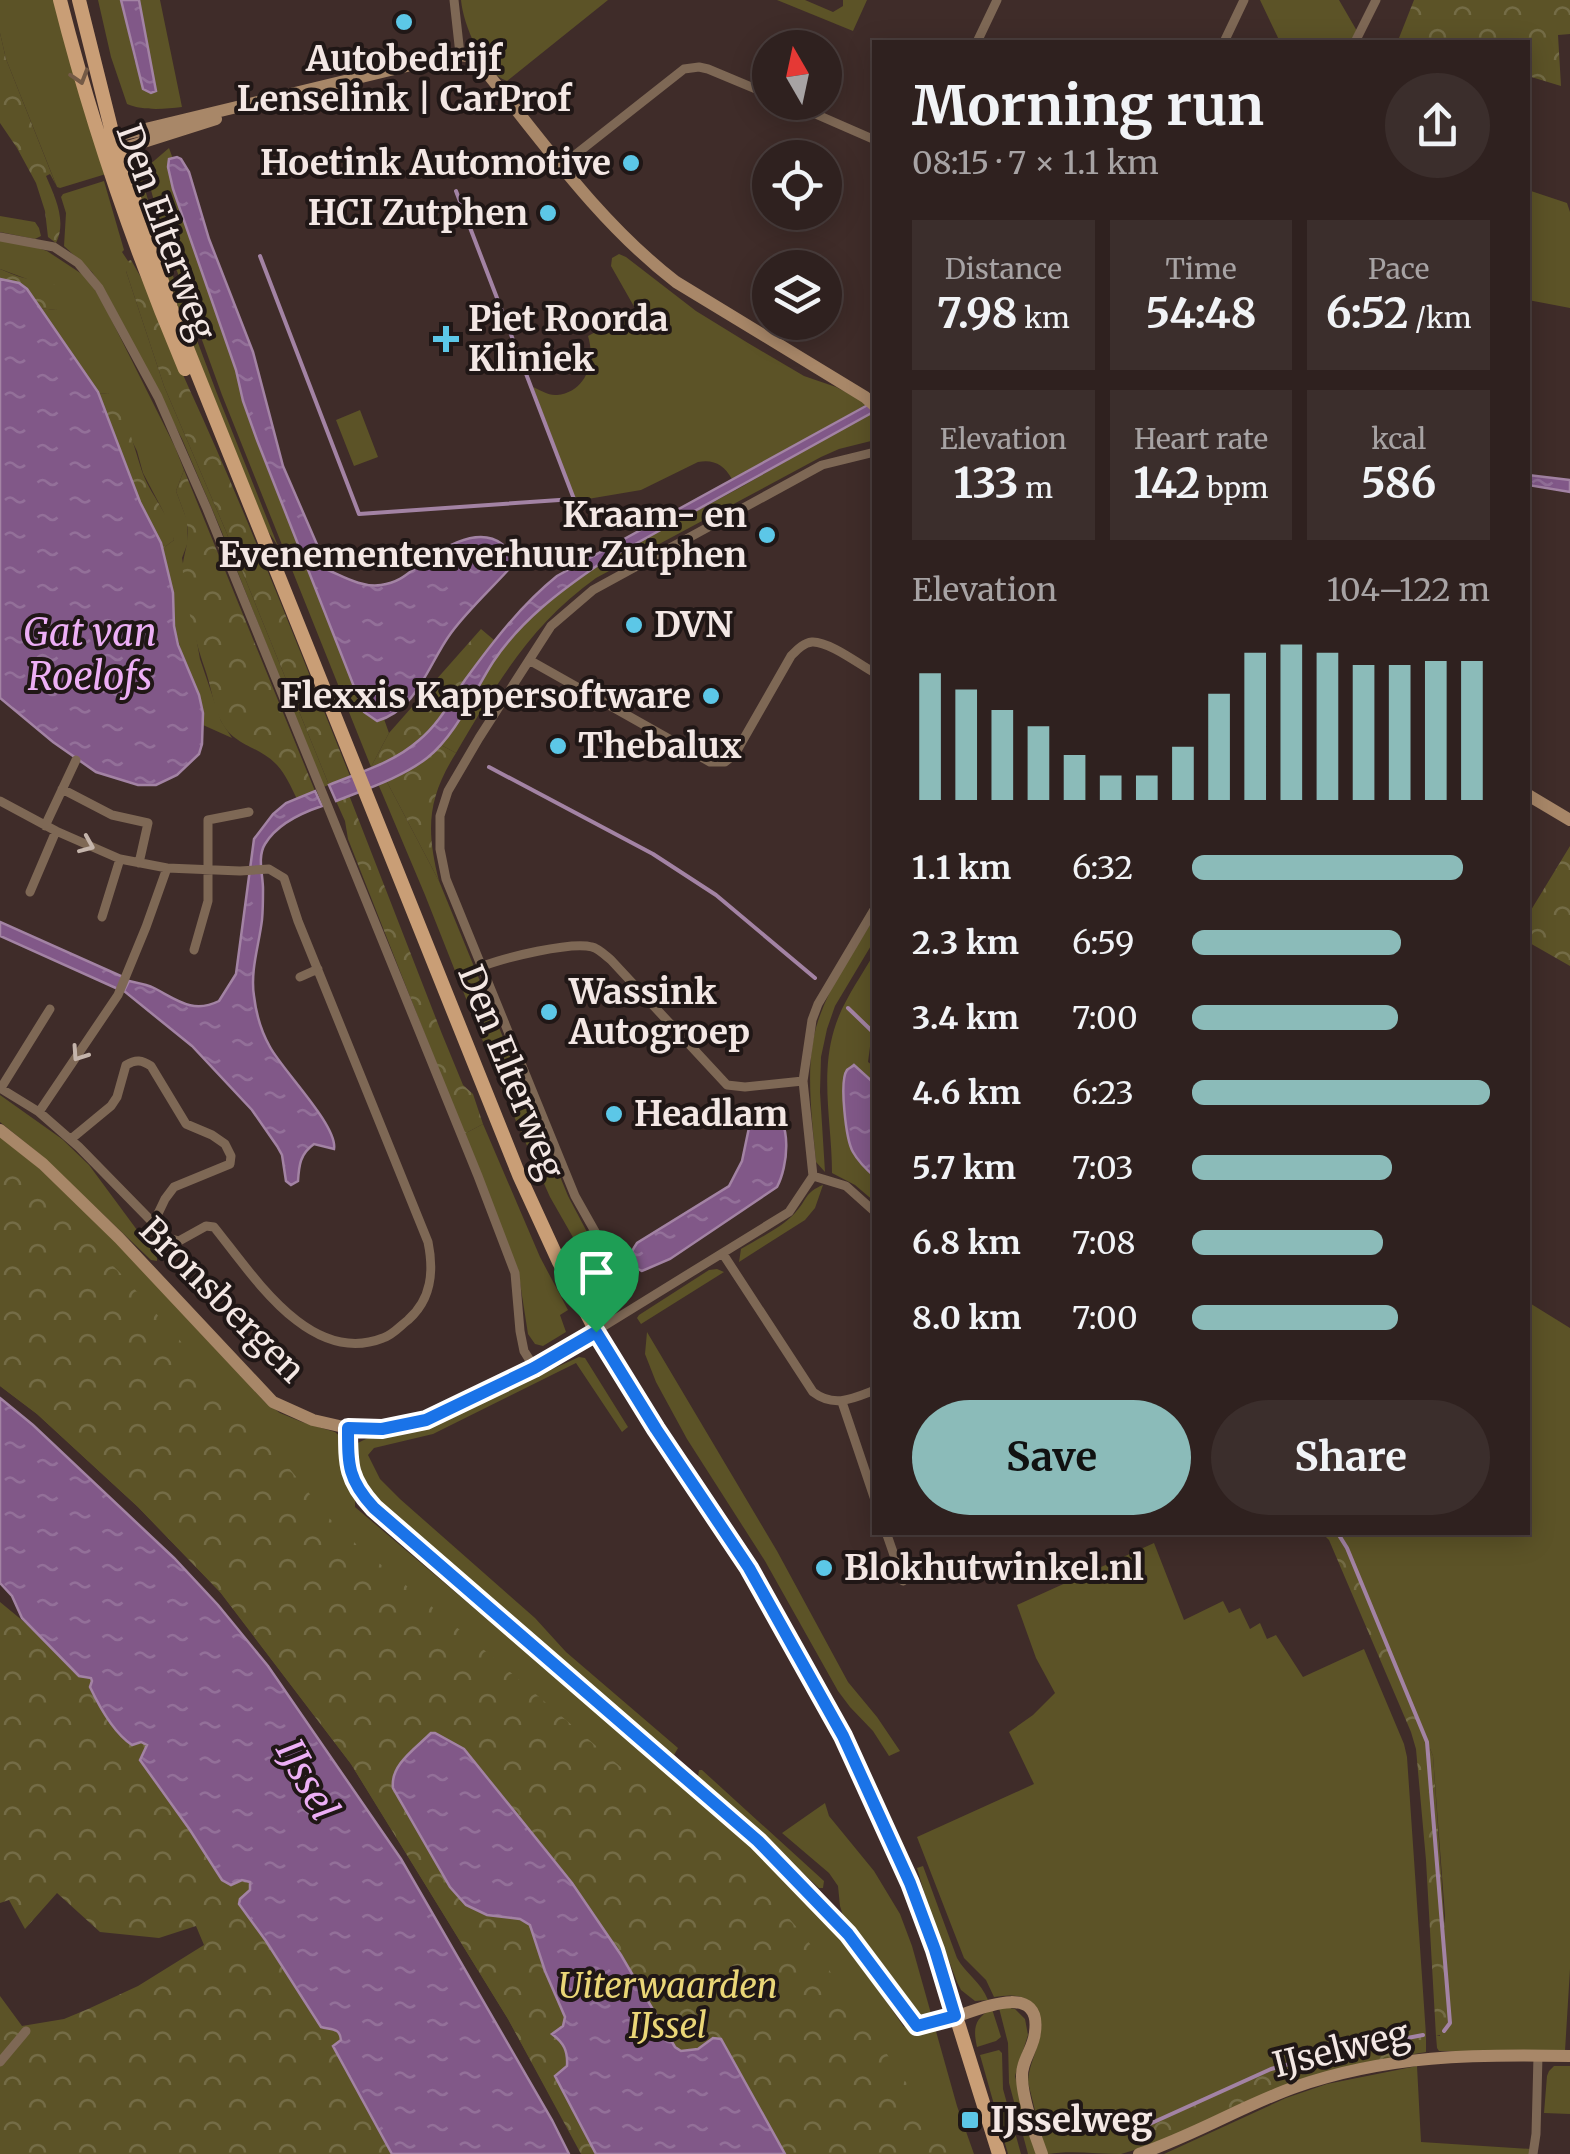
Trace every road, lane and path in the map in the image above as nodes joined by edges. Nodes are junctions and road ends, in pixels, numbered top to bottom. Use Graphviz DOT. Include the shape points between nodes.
graph roads {
  1 [pos="60,0"];
  2 [pos="80,0"];
  3 [pos="454,0"];
  4 [pos="997,0"];
  5 [pos="1244,0"];
  6 [pos="1376,0"];
  7 [pos="978,40"];
  8 [pos="1225,40"];
  9 [pos="1356,40"];
  10 [pos="460,54"];
  11 [pos="752,87"];
  12 [pos="829,120"];
  13 [pos="872,139"];
  14 [pos="108,145"];
  15 [pos="561,166"];
  16 [pos="0,237"];
  17 [pos="870,402"];
  18 [pos="872,453"];
  19 [pos="528,660"];
  20 [pos="872,672"];
  21 [pos="76,760"];
  22 [pos="62,789"];
  23 [pos="1530,796"];
  24 [pos="0,801"];
  25 [pos="249,812"];
  26 [pos="1570,820"];
  27 [pos="50,828"];
  28 [pos="120,859"];
  29 [pos="139,863"];
  30 [pos="167,868"];
  31 [pos="210,870"];
  32 [pos="30,892"];
  33 [pos="872,913"];
  34 [pos="102,917"];
  35 [pos="194,950"];
  36 [pos="482,966"];
  37 [pos="318,969"];
  38 [pos="300,976"];
  39 [pos="50,1009"];
  40 [pos="803,1081"];
  41 [pos="0,1088"];
  42 [pos="39,1112"];
  43 [pos="0,1130"];
  44 [pos="71,1139"];
  45 [pos="813,1176"];
  46 [pos="872,1209"];
  47 [pos="154,1222"];
  48 [pos="602,1244"];
  49 [pos="723,1254"];
  50 [pos="596,1332"];
  51 [pos="534,1368"];
  52 [pos="872,1391"];
  53 [pos="842,1402"];
  54 [pos="348,1428"];
  55 [pos="872,1491"];
  56 [pos="887,1535"];
  57 [pos="903,1581"];
  58 [pos="955,2016"];
  59 [pos="26,2031"];
  60 [pos="1538,2056"];
  61 [pos="1570,2056"];
  62 [pos="0,2062"];
  63 [pos="1000,2154"];
  64 [pos="1042,2154"];
  65 [pos="1139,2154"];
  66 [pos="1533,2154"];
  1 -- 14 [label="main road, Den Elterweg, one-way"];
  2 -- 14 [label="main road, Den Elterweg"];
  3 -- 10 [label="street"];
  4 -- 7 [label="street"];
  5 -- 8 [label="street"];
  6 -- 9 [label="street"];
  10 -- 14 [label="street" via="232,106"];
  10 -- 15 [label="street" via="479,63"];
  11 -- 15 [label="street" via="708,69 684,69"];
  12 -- 13 [label="street"];
  14 -- 50 [label="main road, Den Elterweg" via="519,1175"];
  15 -- 17 [label="street" via="662,271"];
  16 -- 51 [label="street, Den Elterweg" via="54,247 78,263 100,288 158,397 516,1273 520,1331"];
  18 -- 19 [label="street" via="822,465 593,590 551,626"];
  19 -- 20 [label="street" via="710,762 735,754 801,646 825,644"];
  19 -- 36 [label="street" via="448,790 440,816 446,878"];
  21 -- 22 [label="street"];
  22 -- 27 [label="street"];
  22 -- 29 [label="street" via="112,815 148,824"];
  23 -- 26 [label="street"];
  24 -- 27 [label="street, Bronsbergen"];
  25 -- 31 [label="street" via="208,820"];
  27 -- 28 [label="street, Bronsbergen, one-way"];
  27 -- 32 [label="street"];
  28 -- 29 [label="street, Bronsbergen"];
  28 -- 34 [label="street"];
  29 -- 30 [label="street, Bronsbergen"];
  30 -- 31 [label="street, Bronsbergen"];
  30 -- 42 [label="street, one-way" via="118,995"];
  31 -- 35 [label="street"];
  31 -- 37 [label="street, Bronsbergen" via="269,869 284,878"];
  33 -- 40 [label="street" via="818,1004"];
  36 -- 40 [label="street" via="593,947 727,1085"];
  36 -- 48 [label="street" via="575,1196"];
  37 -- 38 [label="street"];
  37 -- 47 [label="street, Bronsbergen" via="428,1242 432,1278 416,1313 387,1338 359,1345 328,1341 265,1289 214,1227 174,1241"];
  39 -- 41 [label="street, Bronsbergen"];
  40 -- 45 [label="street"];
  41 -- 42 [label="street, Bronsbergen"];
  42 -- 44 [label="street, Bronsbergen"];
  43 -- 54 [label="street, Bronsbergen" via="118,1238 273,1402"];
  44 -- 47 [label="street, Bronsbergen"];
  44 -- 47 [label="street, Bronsbergen" via="111,1106 126,1065 143,1060 152,1066 186,1124 225,1144 231,1156 230,1164 174,1187"];
  45 -- 46 [label="street" via="846,1186"];
  45 -- 49 [label="street" via="790,1212"];
  49 -- 50 [label="street"];
  49 -- 53 [label="street" via="813,1392"];
  50 -- 51 [label="street, Bronsbergen"];
  50 -- 58 [label="main road, Den Elterweg" via="749,1568 843,1736 910,1883"];
  51 -- 54 [label="street, Bronsbergen" via="426,1420"];
  52 -- 53 [label="street"];
  53 -- 55 [label="street"];
  54 -- 58 [label="street" via="349,1472 374,1508 758,1841 848,1934 917,2026"];
  56 -- 57 [label="street"];
  58 -- 63 [label="main road, Den Elterweg"];
  58 -- 64 [label="street" via="1006,2001 1032,2013 1036,2032 1022,2080"];
  59 -- 62 [label="street"];
  60 -- 61 [label="street, IJselweg"];
  60 -- 65 [label="street, IJselweg" via="1433,2057 1328,2076"];
  60 -- 66 [label="street"];
}
